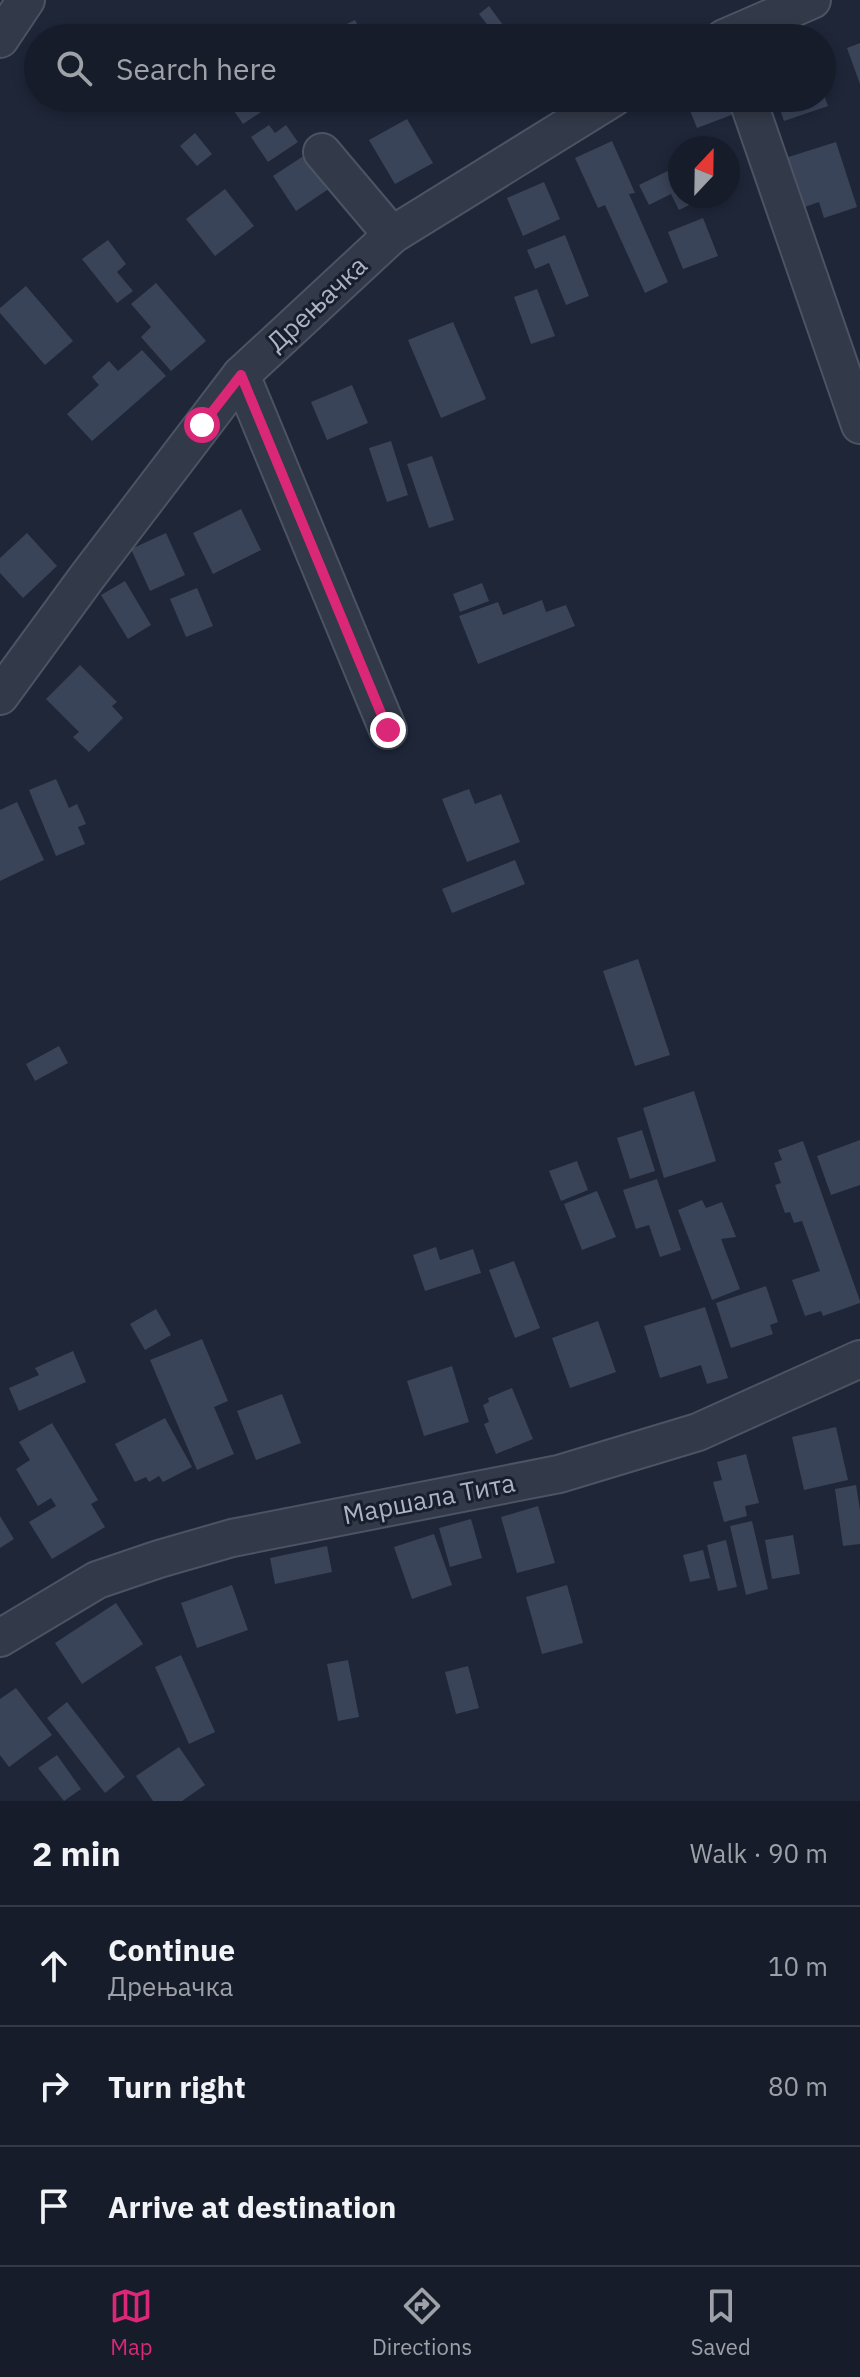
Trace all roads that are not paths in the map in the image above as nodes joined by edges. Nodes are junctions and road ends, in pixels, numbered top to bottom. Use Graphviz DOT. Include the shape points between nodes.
graph roads {
  1 [pos="26,0"];
  2 [pos="812,0"];
  3 [pos="758,24"];
  4 [pos="0,39"];
  5 [pos="590,112"];
  6 [pos="752,112"];
  7 [pos="322,152"];
  8 [pos="392,235"];
  9 [pos="241,375"];
  10 [pos="860,425"];
  11 [pos="0,696"];
  12 [pos="388,730"];
  13 [pos="860,1359"];
  14 [pos="0,1638"];
  1 -- 4 [label="street"];
  2 -- 3 [label="street"];
  5 -- 8 [label="street, Дрењачка"];
  6 -- 10 [label="street"];
  7 -- 8 [label="street"];
  8 -- 9 [label="street, Дрењачка"];
  9 -- 11 [label="street, Дрењачка"];
  9 -- 12 [label="street"];
  13 -- 14 [label="street, Маршала Тита" via="698,1432 559,1474 232,1538 159,1559 97,1580"];
}
